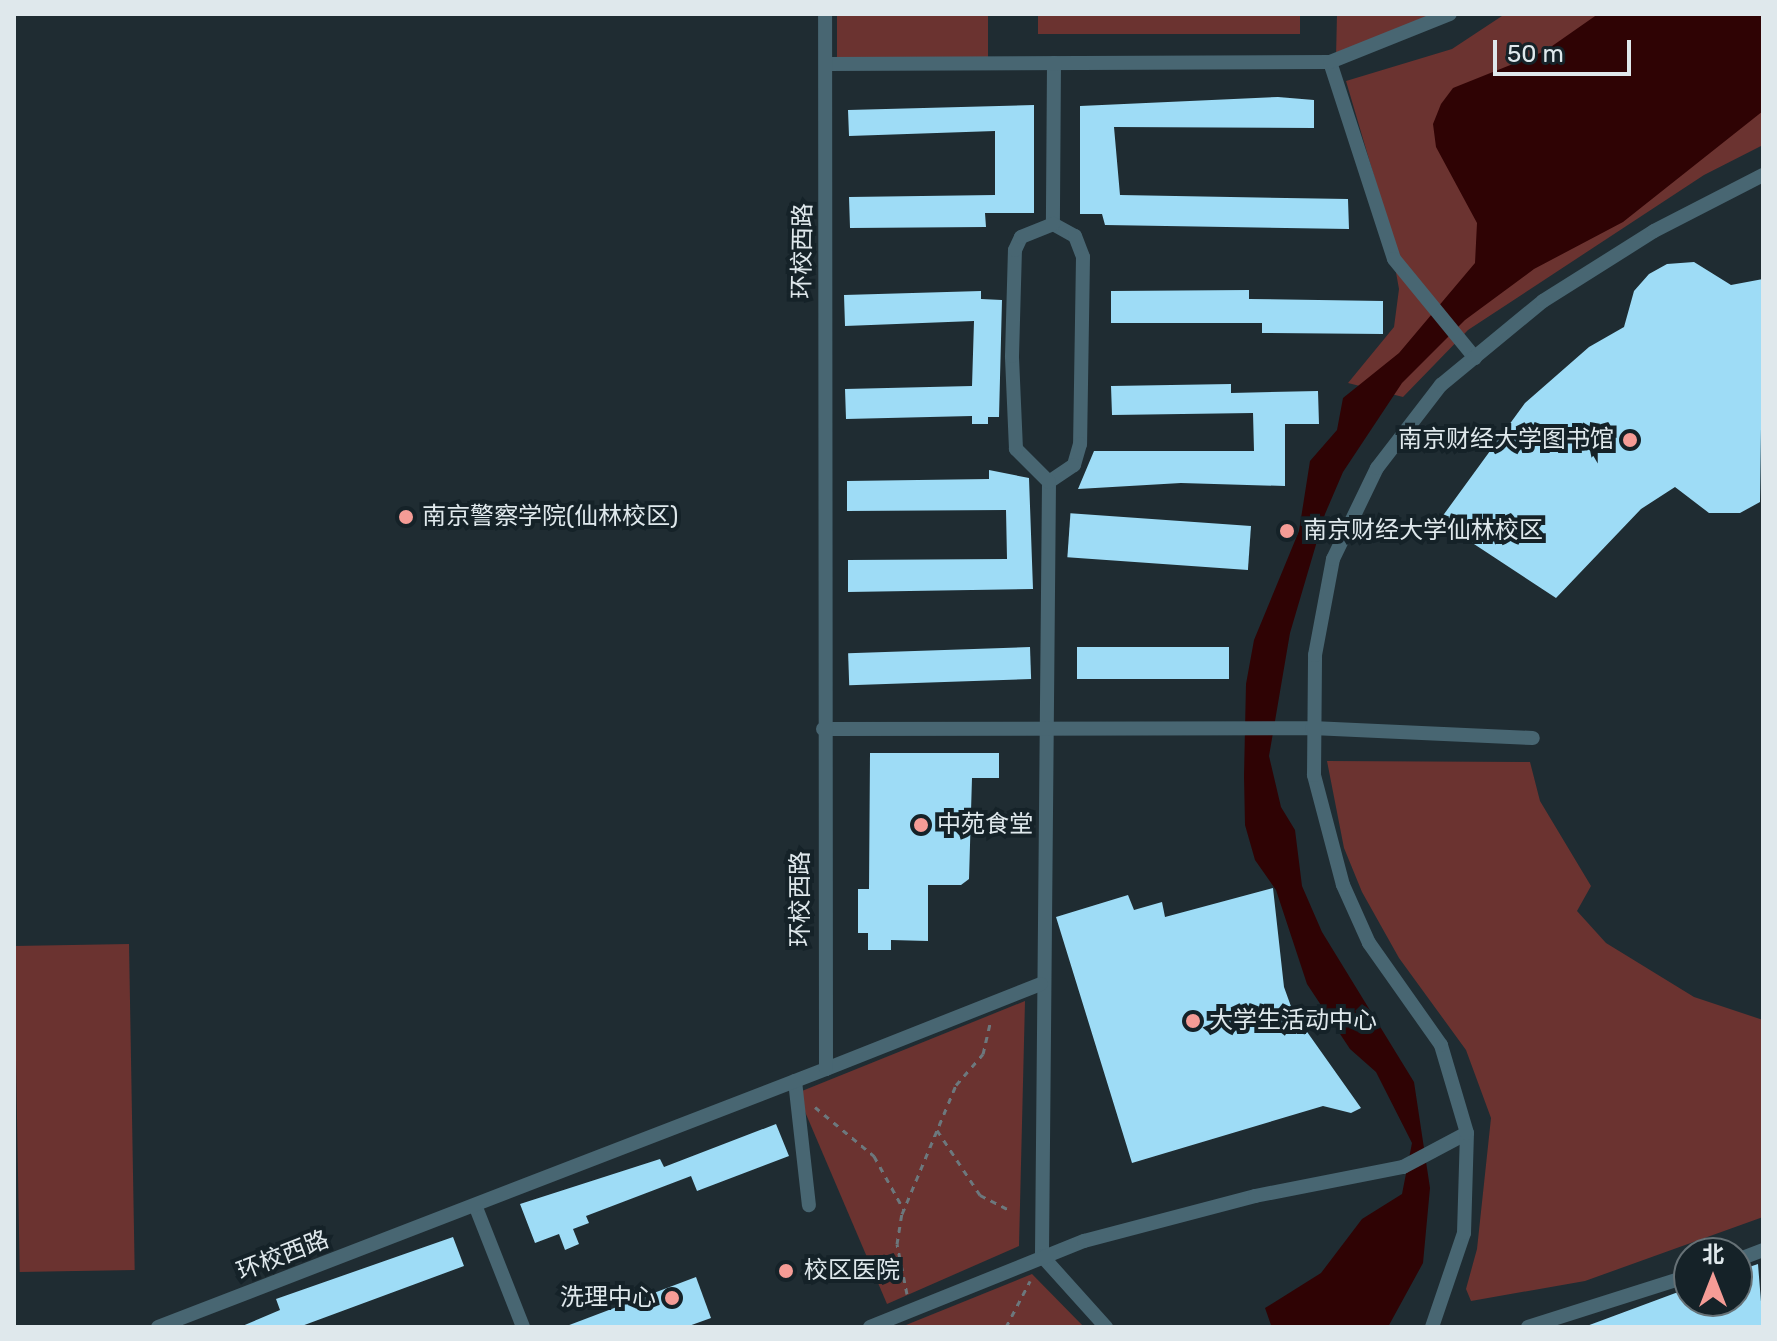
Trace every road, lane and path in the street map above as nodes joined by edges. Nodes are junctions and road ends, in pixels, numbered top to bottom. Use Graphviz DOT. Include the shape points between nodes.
graph roads {
  1 [pos="825,14"];
  2 [pos="1450,14"];
  3 [pos="1330,62"];
  4 [pos="1054,63"];
  5 [pos="827,64"];
  6 [pos="1763,175"];
  7 [pos="1053,224"];
  8 [pos="1475,358"];
  9 [pos="1049,482"];
  10 [pos="1312,728"];
  11 [pos="823,729"];
  12 [pos="1046,732"];
  13 [pos="1533,738"];
  14 [pos="1041,984"];
  15 [pos="992,1002"];
  16 [pos="826,1069"];
  17 [pos="795,1081"];
  18 [pos="799,1101"];
  19 [pos="937,1130"];
  20 [pos="1467,1133"];
  21 [pos="475,1205"];
  22 [pos="809,1205"];
  23 [pos="1008,1209"];
  24 [pos="904,1210"];
  25 [pos="1042,1256"];
  26 [pos="1673,1281"];
  27 [pos="907,1294"];
  28 [pos="163,1326"];
  29 [pos="1437,1326"];
  30 [pos="523,1327"];
  31 [pos="870,1327"];
  32 [pos="1006,1327"];
  33 [pos="1106,1327"];
  34 [pos="1528,1327"];
  1 -- 5 [label="street, 环校西路"];
  2 -- 3 [label="street"];
  3 -- 4 [label="street"];
  3 -- 8 [label="street" via="1394,259"];
  4 -- 5 [label="street"];
  4 -- 7 [label="street"];
  5 -- 11 [label="street, 环校西路"];
  6 -- 8 [label="street" via="1642,239 1543,301"];
  7 -- 9 [label="street" via="1083,244 1080,444 1074,465"];
  7 -- 9 [label="street" via="1021,237 1015,250 1012,356 1016,449"];
  8 -- 10 [label="street" via="1441,385 1377,468 1333,559 1315,655"];
  9 -- 12 [label="street"];
  10 -- 12 [label="street"];
  10 -- 13 [label="street"];
  10 -- 20 [label="street" via="1314,775 1343,885 1369,943 1441,1045"];
  11 -- 12 [label="street"];
  11 -- 16 [label="street, 环校西路"];
  12 -- 14 [label="street"];
  14 -- 15 [label="street"];
  14 -- 25 [label="street"];
  15 -- 16 [label="street"];
  15 -- 19 [label="path" via="989,1041 964,1070"];
  16 -- 17 [label="street, 环校西路"];
  17 -- 18 [label="street"];
  17 -- 21 [label="street, 环校西路"];
  18 -- 22 [label="street"];
  18 -- 24 [label="path" via="825,1113 874,1156"];
  19 -- 23 [label="path" via="980,1195"];
  19 -- 24 [label="path"];
  20 -- 25 [label="street" via="1403,1167 1255,1196"];
  20 -- 29 [label="street" via="1464,1233"];
  21 -- 28 [label="street, 环校西路"];
  21 -- 30 [label="street"];
  24 -- 27 [label="path" via="897,1244"];
  25 -- 31 [label="street"];
  25 -- 32 [label="path"];
  25 -- 33 [label="street"];
  26 -- 34 [label="street"];
}
